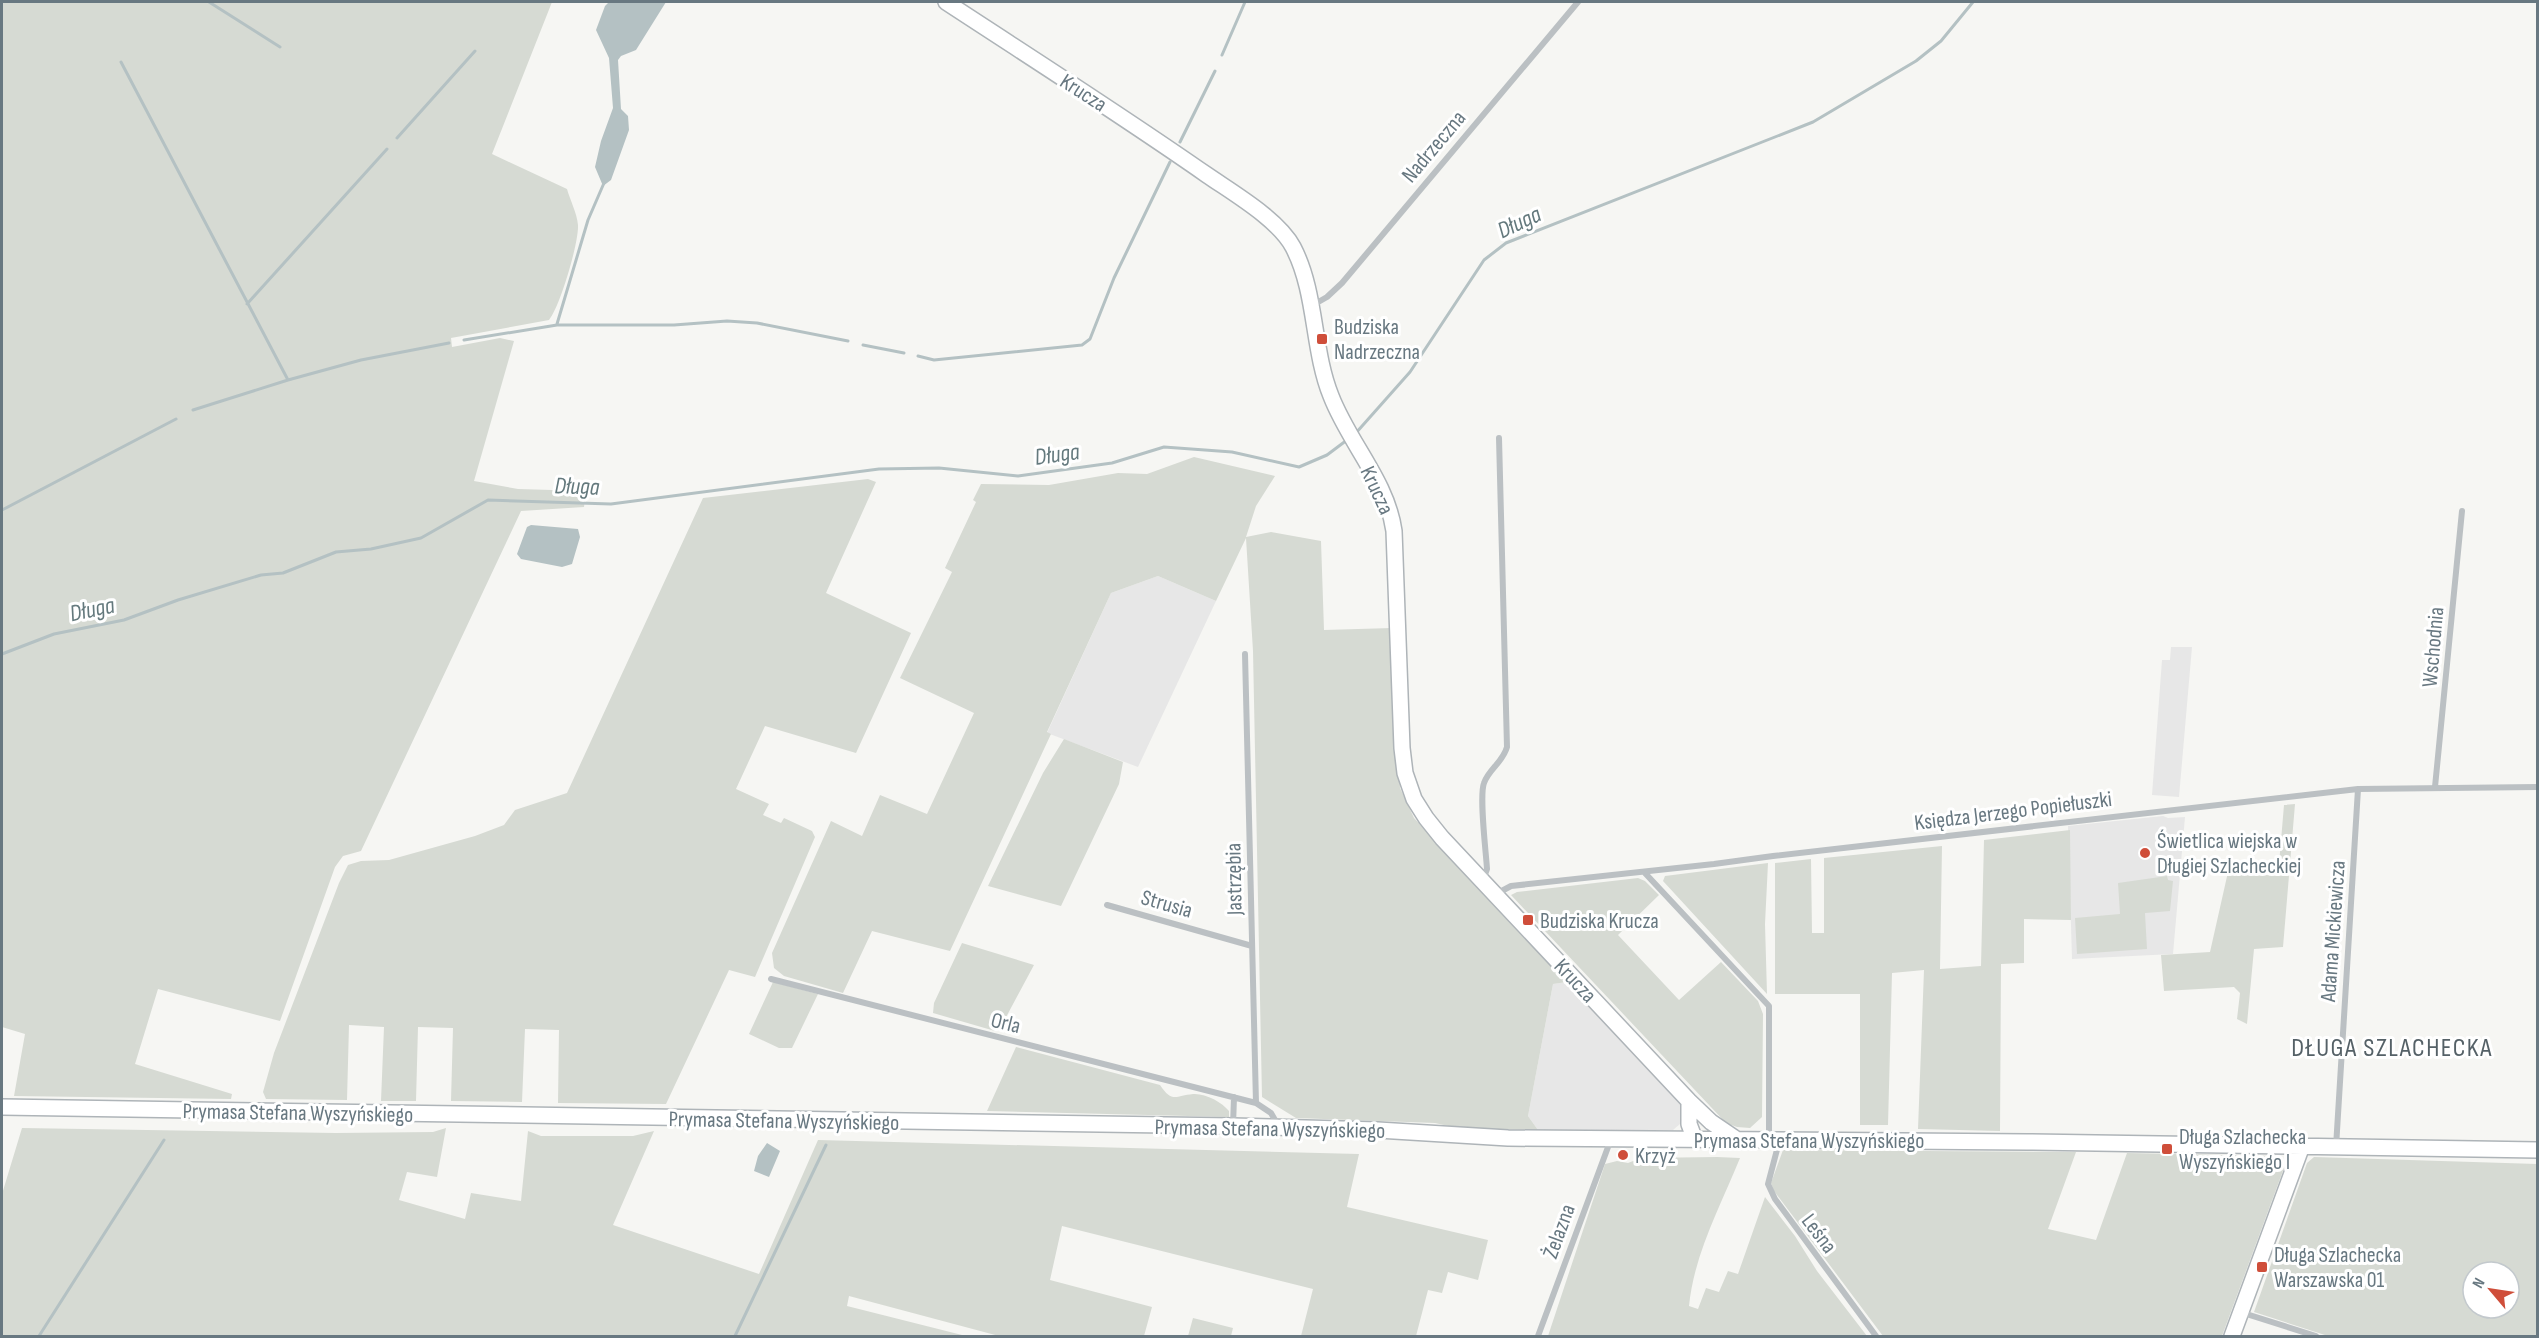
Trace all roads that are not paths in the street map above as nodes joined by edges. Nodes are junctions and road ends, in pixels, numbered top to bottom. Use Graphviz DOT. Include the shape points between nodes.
graph roads {
  1 [pos="946,2"];
  2 [pos="1578,2"];
  3 [pos="1310,307"];
  4 [pos="1499,438"];
  5 [pos="2462,511"];
  6 [pos="1245,654"];
  7 [pos="2435,787"];
  8 [pos="2538,787"];
  9 [pos="2358,789"];
  10 [pos="1644,872"];
  11 [pos="1483,880"];
  12 [pos="1496,894"];
  13 [pos="1107,905"];
  14 [pos="1252,946"];
  15 [pos="771,979"];
  16 [pos="1234,1097"];
  17 [pos="1689,1101"];
  18 [pos="1256,1102"];
  19 [pos="2,1107"];
  20 [pos="1702,1111"];
  21 [pos="1233,1126"];
  22 [pos="1279,1127"];
  23 [pos="1611,1138"];
  24 [pos="1736,1139"];
  25 [pos="1695,1140"];
  26 [pos="1774,1140"];
  27 [pos="2302,1146"];
  28 [pos="2336,1147"];
  29 [pos="2538,1150"];
  30 [pos="2240,1312"];
  31 [pos="1538,1336"];
  32 [pos="1876,1336"];
  33 [pos="2232,1336"];
  34 [pos="2316,1336"];
  1 -- 3 [label="street, Krucza" via="1145,131 1270,220 1293,247"];
  2 -- 3 [label="street, Nadrzeczna" via="1342,283"];
  3 -- 11 [label="street, Krucza" via="1326,383 1345,426 1386,498 1394,531 1402,748 1409,789 1432,827"];
  4 -- 11 [label="street" via="1507,747 1482,789 1487,869"];
  5 -- 7 [label="street, Wschodnia"];
  6 -- 14 [label="street, Jastrzębia"];
  7 -- 8 [label="street, Księdza Jerzego Popiełuszki"];
  7 -- 9 [label="street, Księdza Jerzego Popiełuszki"];
  9 -- 10 [label="street, Księdza Jerzego Popiełuszki"];
  9 -- 28 [label="street, Adama Mickiewicza"];
  10 -- 12 [label="street, Księdza Jerzego Popiełuszki" via="1511,886"];
  10 -- 26 [label="street, Leśna" via="1769,1006"];
  11 -- 12 [label="street, Krucza"];
  12 -- 17 [label="street, Krucza"];
  13 -- 14 [label="street, Strusia"];
  14 -- 18 [label="street, Jastrzębia"];
  15 -- 16 [label="street, Orla"];
  16 -- 18 [label="street, Orla"];
  16 -- 21 [label="street"];
  17 -- 20 [label="street, Krucza"];
  17 -- 25 [label="street" via="1689,1124"];
  18 -- 22 [label="street" via="1271,1113"];
  19 -- 21 [label="street, Prymasa Stefana Wyszyńskiego"];
  20 -- 24 [label="street, Krucza"];
  20 -- 25 [label="street" via="1702,1128"];
  21 -- 22 [label="street, Prymasa Stefana Wyszyńskiego"];
  22 -- 23 [label="street, Prymasa Stefana Wyszyńskiego" via="1508,1138"];
  23 -- 25 [label="street, Prymasa Stefana Wyszyńskiego"];
  23 -- 31 [label="street, Żelazna"];
  24 -- 25 [label="street, Prymasa Stefana Wyszyńskiego"];
  24 -- 26 [label="street, Prymasa Stefana Wyszyńskiego"];
  26 -- 27 [label="street, Prymasa Stefana Wyszyńskiego"];
  26 -- 32 [label="street, Leśna" via="1768,1184 1774,1199"];
  27 -- 28 [label="street, Prymasa Stefana Wyszyńskiego"];
  27 -- 30 [label="street"];
  28 -- 29 [label="street, Prymasa Stefana Wyszyńskiego"];
  30 -- 33 [label="street"];
  30 -- 34 [label="street"];
}
